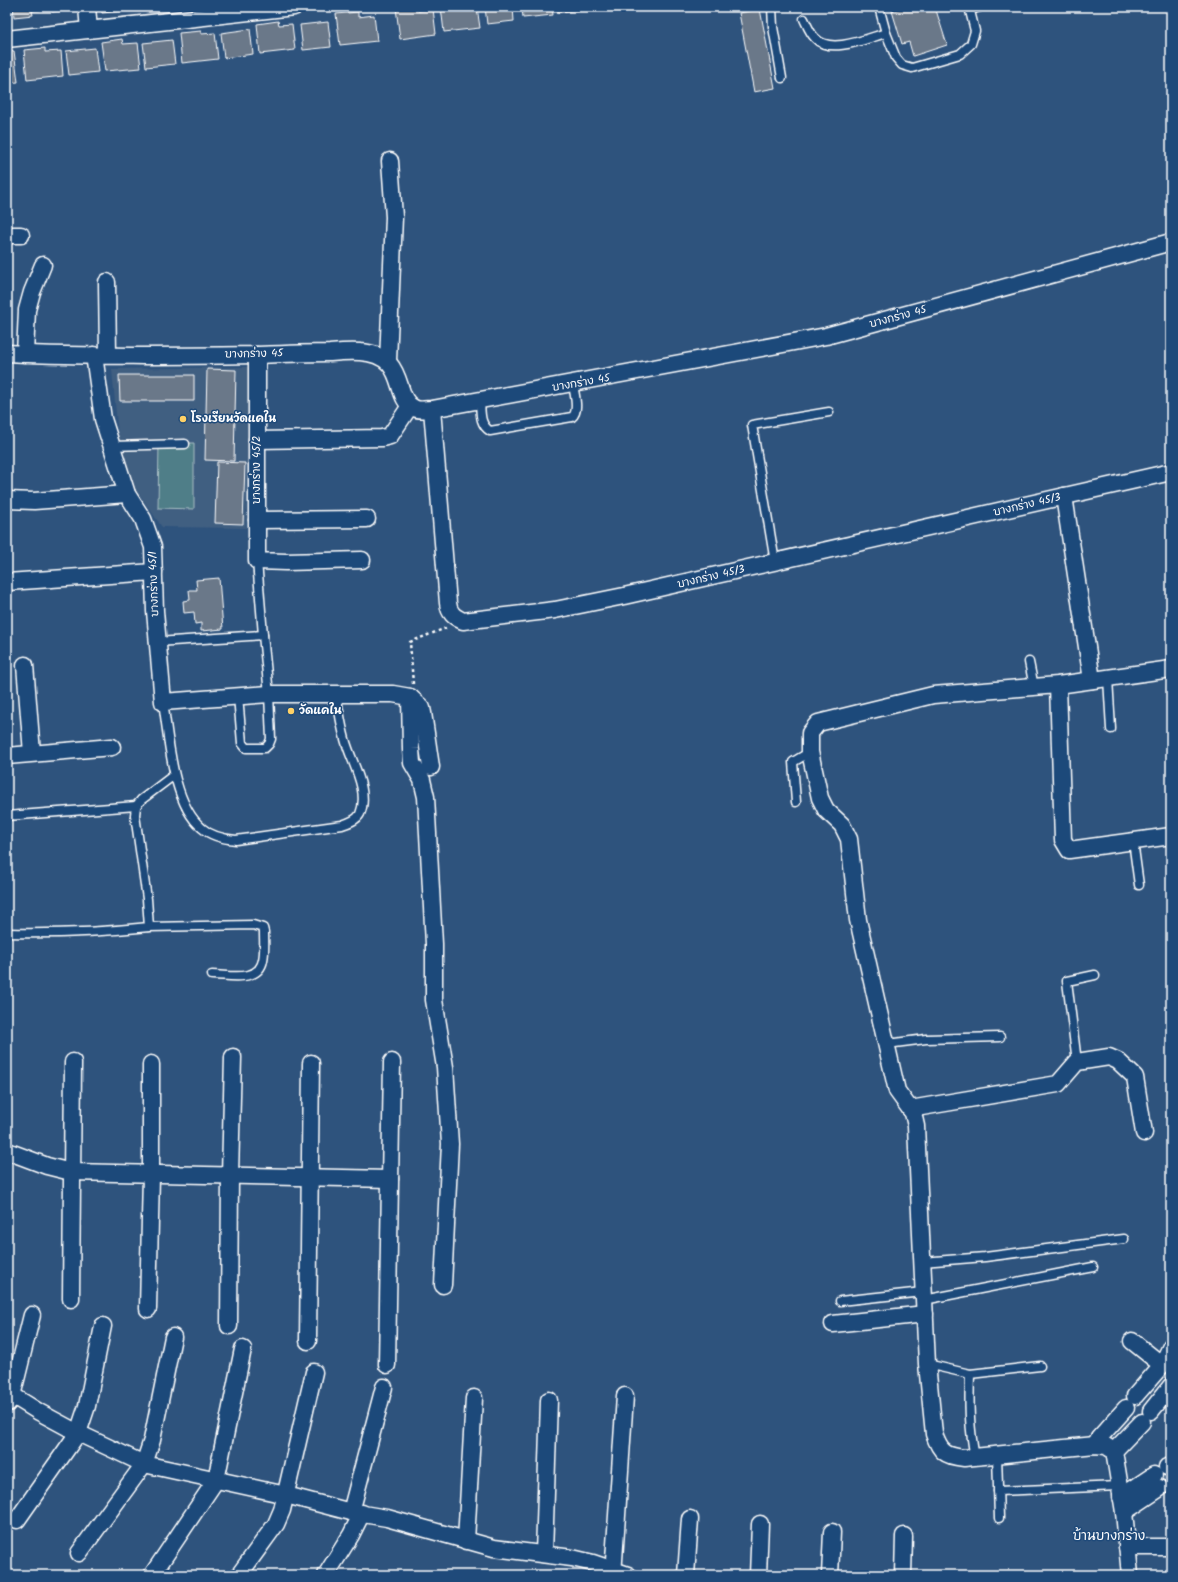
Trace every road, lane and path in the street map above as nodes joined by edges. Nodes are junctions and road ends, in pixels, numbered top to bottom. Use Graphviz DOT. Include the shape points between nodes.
graph roads {
  1 [pos="86,7"];
  2 [pos="294,7"];
  3 [pos="772,7"];
  4 [pos="879,7"];
  5 [pos="980,7"];
  6 [pos="969,9"];
  7 [pos="244,10"];
  8 [pos="164,14"];
  9 [pos="804,19"];
  10 [pos="89,30"];
  11 [pos="886,33"];
  12 [pos="7,39"];
  13 [pos="782,78"];
  14 [pos="390,161"];
  15 [pos="1171,242"];
  16 [pos="43,265"];
  17 [pos="107,282"];
  18 [pos="7,353"];
  19 [pos="25,354"];
  20 [pos="101,355"];
  21 [pos="257,355"];
  22 [pos="388,361"];
  23 [pos="573,384"];
  24 [pos="480,401"];
  25 [pos="410,406"];
  26 [pos="432,409"];
  27 [pos="829,412"];
  28 [pos="257,440"];
  29 [pos="185,444"];
  30 [pos="111,446"];
  31 [pos="1171,472"];
  32 [pos="127,494"];
  33 [pos="1064,496"];
  34 [pos="7,500"];
  35 [pos="367,519"];
  36 [pos="257,520"];
  37 [pos="362,560"];
  38 [pos="257,561"];
  39 [pos="775,562"];
  40 [pos="154,572"];
  41 [pos="7,582"];
  42 [pos="463,621"];
  43 [pos="263,635"];
  44 [pos="157,642"];
  45 [pos="1029,662"];
  46 [pos="25,665"];
  47 [pos="1171,669"];
  48 [pos="1100,679"];
  49 [pos="1058,685"];
  50 [pos="1034,687"];
  51 [pos="269,694"];
  52 [pos="336,694"];
  53 [pos="238,696"];
  54 [pos="412,698"];
  55 [pos="163,702"];
  56 [pos="1111,729"];
  57 [pos="112,747"];
  58 [pos="810,752"];
  59 [pos="32,753"];
  60 [pos="7,756"];
  61 [pos="431,768"];
  62 [pos="174,775"];
  63 [pos="796,802"];
  64 [pos="136,806"];
  65 [pos="7,816"];
  66 [pos="1171,836"];
  67 [pos="1133,841"];
  68 [pos="1139,885"];
  69 [pos="150,927"];
  70 [pos="7,933"];
  71 [pos="212,975"];
  72 [pos="1095,975"];
  73 [pos="1000,1037"];
  74 [pos="887,1044"];
  75 [pos="233,1057"];
  76 [pos="73,1062"];
  77 [pos="392,1062"];
  78 [pos="1077,1062"];
  79 [pos="311,1063"];
  80 [pos="151,1064"];
  81 [pos="910,1109"];
  82 [pos="1144,1133"];
  83 [pos="7,1151"];
  84 [pos="71,1172"];
  85 [pos="151,1175"];
  86 [pos="230,1175"];
  87 [pos="311,1178"];
  88 [pos="390,1179"];
  89 [pos="1124,1239"];
  90 [pos="922,1262"];
  91 [pos="1093,1267"];
  92 [pos="443,1285"];
  93 [pos="71,1299"];
  94 [pos="840,1301"];
  95 [pos="924,1302"];
  96 [pos="148,1309"];
  97 [pos="32,1315"];
  98 [pos="833,1324"];
  99 [pos="103,1326"];
  100 [pos="229,1326"];
  101 [pos="173,1338"];
  102 [pos="308,1341"];
  103 [pos="1132,1341"];
  104 [pos="1171,1346"];
  105 [pos="243,1349"];
  106 [pos="927,1364"];
  107 [pos="387,1365"];
  108 [pos="1162,1365"];
  109 [pos="1040,1366"];
  110 [pos="314,1372"];
  111 [pos="970,1374"];
  112 [pos="1171,1386"];
  113 [pos="384,1387"];
  114 [pos="625,1396"];
  115 [pos="9,1397"];
  116 [pos="474,1398"];
  117 [pos="1134,1398"];
  118 [pos="549,1400"];
  119 [pos="1150,1412"];
  120 [pos="78,1433"];
  121 [pos="1095,1445"];
  122 [pos="1114,1451"];
  123 [pos="997,1455"];
  124 [pos="975,1457"];
  125 [pos="144,1464"];
  126 [pos="1163,1474"];
  127 [pos="216,1480"];
  128 [pos="998,1491"];
  129 [pos="286,1495"];
  130 [pos="1121,1498"];
  131 [pos="357,1512"];
  132 [pos="999,1518"];
  133 [pos="690,1519"];
  134 [pos="17,1520"];
  135 [pos="760,1524"];
  136 [pos="832,1532"];
  137 [pos="904,1536"];
  138 [pos="466,1541"];
  139 [pos="1127,1547"];
  140 [pos="1171,1547"];
  141 [pos="79,1553"];
  142 [pos="544,1554"];
  143 [pos="618,1573"];
  144 [pos="152,1575"];
  145 [pos="239,1575"];
  146 [pos="326,1575"];
  147 [pos="686,1575"];
  148 [pos="758,1575"];
  149 [pos="830,1575"];
  150 [pos="902,1575"];
  151 [pos="1130,1575"];
  1 -- 10 [label="street"];
  2 -- 7 [label="street"];
  3 -- 13 [label="lane"];
  4 -- 11 [label="lane"];
  5 -- 6 [label="lane"];
  6 -- 11 [label="lane" via="975,31 971,44 960,54 912,68 902,65 896,58"];
  7 -- 8 [label="street"];
  8 -- 10 [label="street"];
  9 -- 11 [label="lane" via="815,38 823,43 842,45"];
  10 -- 12 [label="street"];
  14 -- 22 [label="street" via="394,217"];
  15 -- 23 [label="street, บางกร่าง 45" via="826,336"];
  16 -- 19 [label="street" via="27,310"];
  17 -- 20 [label="street, บางกร่าง 45/1"];
  18 -- 19 [label="street, บางกร่าง 45"];
  19 -- 20 [label="street, บางกร่าง 45"];
  20 -- 21 [label="street, บางกร่าง 45"];
  20 -- 30 [label="street, บางกร่าง 45/1" via="103,419"];
  21 -- 22 [label="street, บางกร่าง 45" via="361,352 378,355"];
  21 -- 28 [label="street, บางกร่าง 45/2"];
  22 -- 25 [label="street"];
  23 -- 24 [label="street, บางกร่าง 45"];
  23 -- 24 [label="lane" via="576,410 572,417 490,431 482,422"];
  24 -- 26 [label="street, บางกร่าง 45"];
  25 -- 26 [label="street, บางกร่าง 45" via="416,409"];
  25 -- 28 [label="street" via="390,436 382,438"];
  26 -- 42 [label="street" via="449,611 455,618"];
  27 -- 39 [label="lane" via="752,425"];
  28 -- 36 [label="street, บางกร่าง 45/2"];
  29 -- 30 [label="lane"];
  30 -- 32 [label="street, บางกร่าง 45/1"];
  31 -- 33 [label="street, บางกร่าง 45/3"];
  32 -- 34 [label="street" via="34,501"];
  32 -- 40 [label="street, บางกร่าง 45/1" via="148,532 153,547"];
  33 -- 39 [label="street, บางกร่าง 45/3"];
  33 -- 48 [label="street"];
  35 -- 36 [label="street"];
  36 -- 38 [label="street, บางกร่าง 45/2"];
  37 -- 38 [label="street"];
  38 -- 43 [label="lane"];
  39 -- 42 [label="street, บางกร่าง 45/3" via="554,610"];
  40 -- 41 [label="street"];
  40 -- 44 [label="street, บางกร่าง 45/1"];
  42 -- 54 [label="path" via="410,642"];
  43 -- 44 [label="lane"];
  43 -- 51 [label="lane"];
  44 -- 55 [label="street, บางกร่าง 45/1"];
  45 -- 50 [label="lane"];
  46 -- 59 [label="street"];
  47 -- 48 [label="street"];
  48 -- 49 [label="street"];
  48 -- 56 [label="lane"];
  49 -- 50 [label="street"];
  49 -- 67 [label="street" via="1065,845 1069,850"];
  50 -- 58 [label="street" via="933,695 818,723 810,733"];
  51 -- 52 [label="street"];
  51 -- 53 [label="street"];
  51 -- 53 [label="lane" via="271,739 266,748 246,748 242,743"];
  52 -- 54 [label="street" via="392,694"];
  52 -- 62 [label="lane, บางกร่าง 45/1" via="345,740 358,773 362,794 359,814 349,822 236,840 223,839 202,829 192,818"];
  53 -- 55 [label="street"];
  54 -- 61 [label="street" via="422,708"];
  54 -- 92 [label="street" via="412,763 425,787 428,811 434,1000 445,1067 450,1144"];
  55 -- 62 [label="lane, บางกร่าง 45/1"];
  57 -- 59 [label="street"];
  58 -- 63 [label="lane" via="792,762"];
  58 -- 74 [label="street" via="820,798 826,810 842,825 849,839 858,920"];
  59 -- 60 [label="street"];
  62 -- 64 [label="lane"];
  64 -- 65 [label="lane"];
  64 -- 69 [label="lane"];
  66 -- 67 [label="street"];
  67 -- 68 [label="lane"];
  69 -- 70 [label="lane" via="49,934"];
  69 -- 71 [label="lane" via="253,925 263,928 263,960 256,973 248,976"];
  72 -- 78 [label="lane" via="1067,981"];
  73 -- 74 [label="lane" via="926,1039"];
  74 -- 81 [label="street" via="897,1091"];
  75 -- 86 [label="street"];
  76 -- 84 [label="street"];
  77 -- 88 [label="street"];
  78 -- 81 [label="street" via="1058,1084"];
  78 -- 82 [label="street" via="1109,1057 1128,1069 1135,1077"];
  79 -- 87 [label="street"];
  80 -- 85 [label="street"];
  81 -- 90 [label="street" via="916,1126"];
  83 -- 84 [label="street"];
  84 -- 85 [label="street"];
  84 -- 93 [label="street"];
  85 -- 86 [label="street"];
  85 -- 96 [label="street"];
  86 -- 87 [label="street"];
  86 -- 100 [label="street"];
  87 -- 88 [label="street"];
  87 -- 102 [label="street"];
  88 -- 107 [label="street"];
  89 -- 90 [label="lane" via="999,1256"];
  90 -- 95 [label="street"];
  91 -- 95 [label="lane"];
  94 -- 95 [label="lane"];
  95 -- 98 [label="street"];
  95 -- 106 [label="street"];
  97 -- 115 [label="street"];
  99 -- 120 [label="street" via="87,1406"];
  101 -- 125 [label="street" via="152,1440"];
  103 -- 108 [label="street"];
  104 -- 108 [label="street"];
  105 -- 127 [label="street"];
  106 -- 111 [label="lane"];
  106 -- 124 [label="street" via="937,1444 942,1452 951,1457"];
  108 -- 117 [label="street"];
  109 -- 111 [label="lane"];
  110 -- 129 [label="street"];
  111 -- 124 [label="lane" via="970,1434"];
  112 -- 119 [label="street"];
  113 -- 131 [label="street"];
  114 -- 143 [label="street"];
  115 -- 120 [label="street"];
  116 -- 138 [label="street"];
  117 -- 119 [label="street"];
  117 -- 121 [label="street"];
  118 -- 142 [label="street"];
  119 -- 122 [label="street"];
  120 -- 125 [label="street"];
  120 -- 134 [label="street"];
  121 -- 122 [label="street" via="1106,1446"];
  121 -- 123 [label="street"];
  122 -- 130 [label="street"];
  123 -- 124 [label="street"];
  123 -- 128 [label="lane"];
  125 -- 127 [label="street"];
  125 -- 141 [label="street"];
  126 -- 130 [label="street"];
  127 -- 129 [label="street"];
  127 -- 144 [label="street"];
  128 -- 130 [label="lane"];
  128 -- 132 [label="lane"];
  129 -- 131 [label="street"];
  129 -- 145 [label="street" via="276,1524"];
  130 -- 139 [label="street"];
  131 -- 138 [label="street" via="411,1524"];
  131 -- 146 [label="street" via="351,1535"];
  133 -- 147 [label="street"];
  135 -- 148 [label="street"];
  136 -- 149 [label="street"];
  137 -- 150 [label="street"];
  138 -- 142 [label="street" via="494,1548"];
  139 -- 140 [label="street"];
  139 -- 151 [label="street"];
  142 -- 143 [label="street" via="593,1563"];
}
